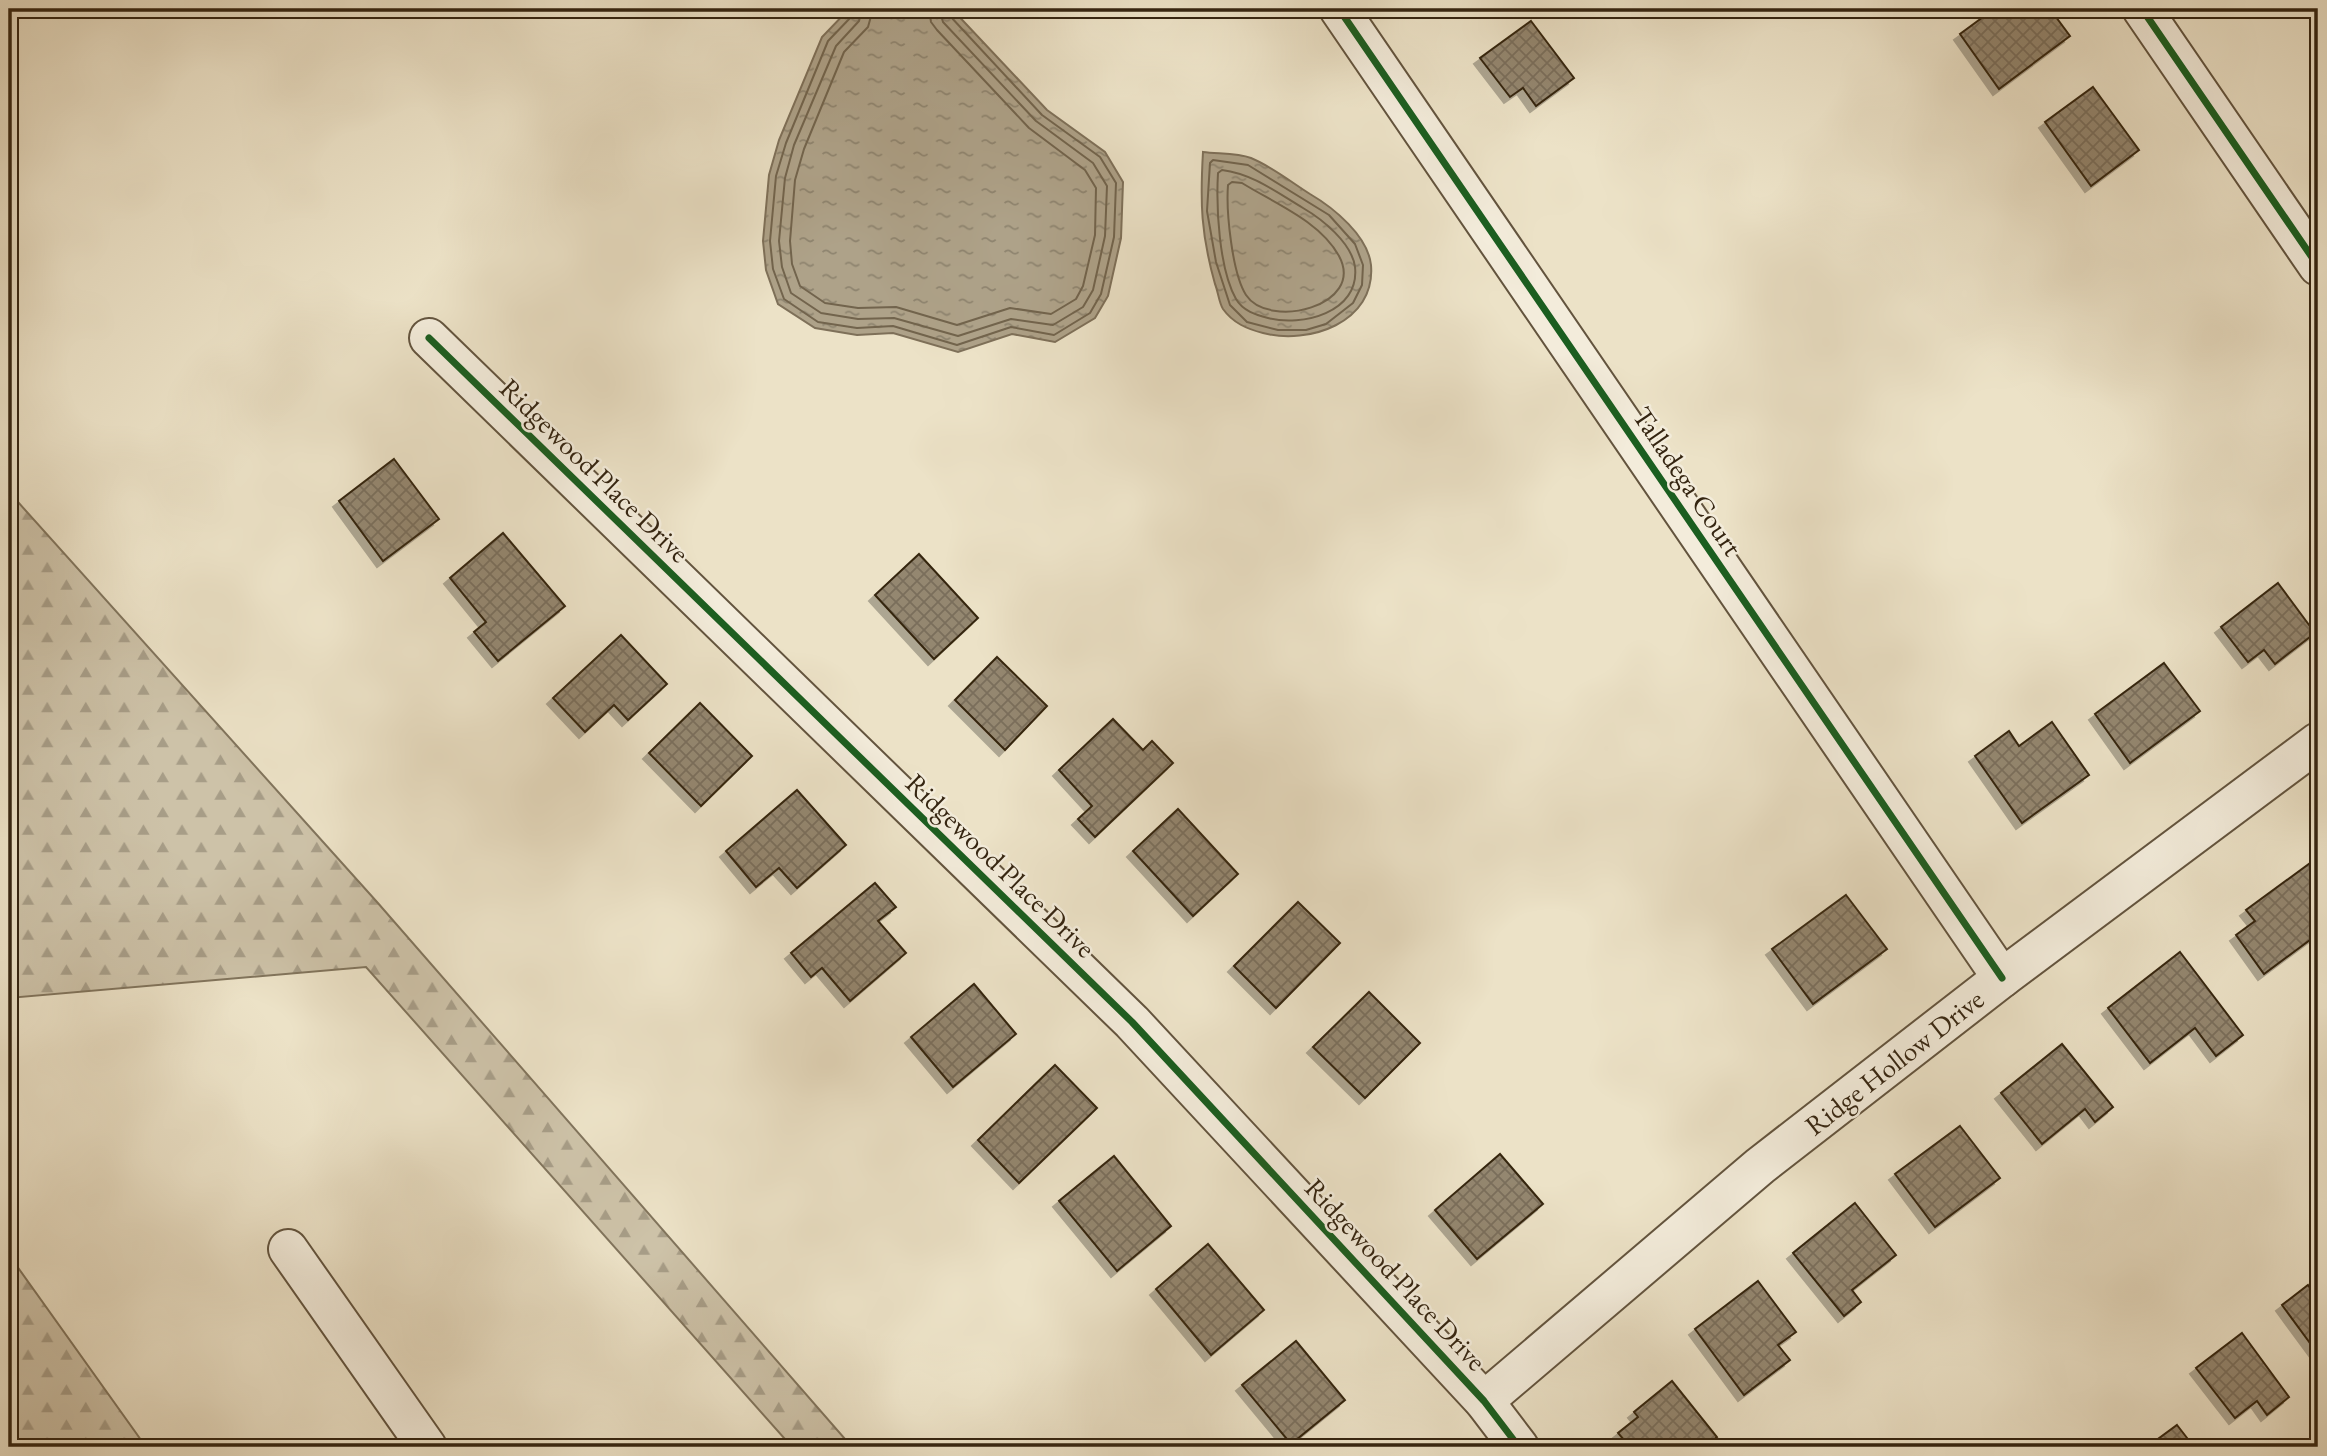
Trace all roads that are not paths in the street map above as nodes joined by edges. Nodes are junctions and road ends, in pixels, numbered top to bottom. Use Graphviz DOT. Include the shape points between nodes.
graph roads {
  1 [pos="1339,9"];
  2 [pos="2142,9"];
  3 [pos="2318,266"];
  4 [pos="429,338"];
  5 [pos="2318,742"];
  6 [pos="2002,978"];
  7 [pos="288,1250"];
  8 [pos="1484,1401"];
  9 [pos="427,1447"];
  10 [pos="1519,1447"];
  1 -- 6 [label="street, Talladega Court"];
  2 -- 3 [label="street"];
  4 -- 8 [label="street, Ridgewood Place Drive" via="1132,1022"];
  5 -- 6 [label="street, Ridge Hollow Drive"];
  6 -- 8 [label="street, Ridge Hollow Drive" via="1760,1166"];
  7 -- 9 [label="street"];
  8 -- 10 [label="street, Ridgewood Place Drive"];
}
